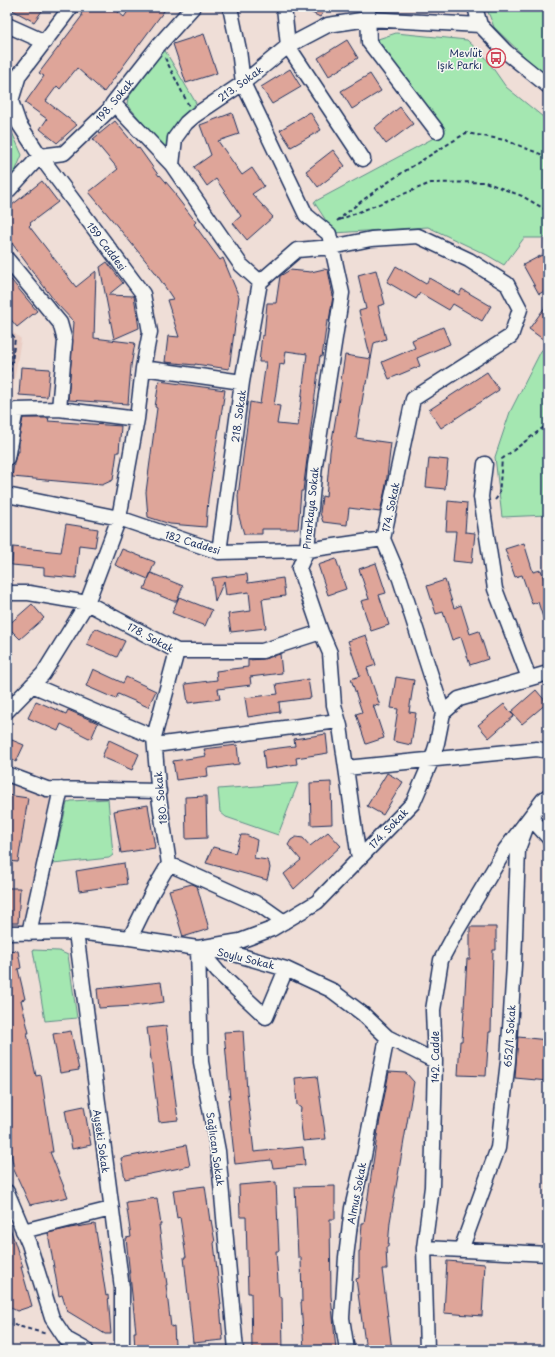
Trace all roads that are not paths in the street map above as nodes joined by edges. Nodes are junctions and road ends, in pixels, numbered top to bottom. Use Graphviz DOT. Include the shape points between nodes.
graph roads {
  1 [pos="71,7"];
  2 [pos="193,7"];
  3 [pos="230,7"];
  4 [pos="284,7"];
  5 [pos="475,7"];
  6 [pos="368,13"];
  7 [pos="7,25"];
  8 [pos="480,25"];
  9 [pos="45,42"];
  10 [pos="288,46"];
  11 [pos="243,83"];
  12 [pos="548,86"];
  13 [pos="9,101"];
  14 [pos="113,103"];
  15 [pos="437,131"];
  16 [pos="40,156"];
  17 [pos="363,159"];
  18 [pos="172,165"];
  19 [pos="7,192"];
  20 [pos="332,247"];
  21 [pos="7,259"];
  22 [pos="260,282"];
  23 [pos="143,368"];
  24 [pos="242,382"];
  25 [pos="59,409"];
  26 [pos="137,419"];
  27 [pos="7,458"];
  28 [pos="485,464"];
  29 [pos="7,495"];
  30 [pos="119,518"];
  31 [pos="383,539"];
  32 [pos="307,550"];
  33 [pos="219,552"];
  34 [pos="7,593"];
  35 [pos="87,603"];
  36 [pos="321,632"];
  37 [pos="177,651"];
  38 [pos="548,674"];
  39 [pos="529,678"];
  40 [pos="32,685"];
  41 [pos="7,711"];
  42 [pos="443,712"];
  43 [pos="338,720"];
  44 [pos="155,741"];
  45 [pos="548,751"];
  46 [pos="432,760"];
  47 [pos="346,768"];
  48 [pos="7,774"];
  49 [pos="62,789"];
  50 [pos="159,791"];
  51 [pos="548,796"];
  52 [pos="530,817"];
  53 [pos="548,837"];
  54 [pos="359,859"];
  55 [pos="169,864"];
  56 [pos="284,922"];
  57 [pos="76,932"];
  58 [pos="7,933"];
  59 [pos="30,933"];
  60 [pos="130,938"];
  61 [pos="198,948"];
  62 [pos="286,969"];
  63 [pos="387,1037"];
  64 [pos="435,1060"];
  65 [pos="7,1192"];
  66 [pos="111,1209"];
  67 [pos="24,1231"];
  68 [pos="424,1248"];
  69 [pos="461,1250"];
  70 [pos="548,1254"];
  71 [pos="83,1349"];
  72 [pos="122,1350"];
  73 [pos="236,1350"];
  74 [pos="347,1350"];
  75 [pos="426,1350"];
  1 -- 9 [label="street, 159 Caddesi"];
  2 -- 14 [label="street, 198. Sokak"];
  3 -- 11 [label="street, Pınarkaya Sokak"];
  4 -- 10 [label="street"];
  5 -- 8 [label="street"];
  6 -- 8 [label="street, 213. Sokak"];
  6 -- 10 [label="street, 213. Sokak" via="328,25"];
  6 -- 15 [label="street" via="368,42"];
  7 -- 9 [label="street"];
  8 -- 12 [label="street" via="506,52"];
  9 -- 13 [label="street, 159 Caddesi" via="19,75"];
  10 -- 11 [label="street, 213. Sokak"];
  10 -- 17 [label="street"];
  11 -- 18 [label="street, 213. Sokak" via="186,123 175,138"];
  11 -- 20 [label="street, Pınarkaya Sokak" via="306,215 330,234"];
  13 -- 16 [label="street, 159 Caddesi" via="19,124"];
  14 -- 16 [label="street, 198. Sokak" via="109,110 64,153"];
  14 -- 18 [label="street"];
  16 -- 19 [label="street"];
  16 -- 23 [label="street, 159 Caddesi" via="143,294 150,332"];
  18 -- 22 [label="street" via="242,265"];
  20 -- 22 [label="street, 174. Sokak" via="297,250"];
  20 -- 31 [label="street, 174. Sokak" via="371,239 418,236 469,260 507,284 520,309 511,336 413,399"];
  20 -- 32 [label="street, Pınarkaya Sokak" via="342,293 315,466"];
  21 -- 25 [label="street" via="60,323 65,341"];
  22 -- 24 [label="street, 218. Sokak"];
  23 -- 24 [label="street"];
  23 -- 26 [label="street, 159 Caddesi"];
  24 -- 33 [label="street, 218. Sokak"];
  25 -- 26 [label="street"];
  25 -- 27 [label="street" via="16,410"];
  26 -- 30 [label="street, 159 Caddesi"];
  28 -- 39 [label="street" via="481,497 495,589"];
  29 -- 30 [label="street, 182 Caddesi"];
  30 -- 33 [label="street, 182 Caddesi"];
  30 -- 35 [label="street, 159 Caddesi"];
  31 -- 32 [label="street, 182 Caddesi"];
  31 -- 42 [label="street, 174. Sokak" via="400,579"];
  32 -- 33 [label="street, 182 Caddesi"];
  32 -- 36 [label="street, Pınarkaya Sokak" via="299,568"];
  34 -- 35 [label="street, 178. Sokak" via="29,593"];
  35 -- 37 [label="street, 178. Sokak"];
  35 -- 40 [label="street, 159 Caddesi" via="43,674"];
  36 -- 37 [label="street, 178. Sokak" via="262,651"];
  36 -- 43 [label="street, Pınarkaya Sokak" via="330,653 334,705"];
  37 -- 44 [label="street, 180. Sokak"];
  38 -- 39 [label="street"];
  39 -- 42 [label="street" via="459,699"];
  40 -- 41 [label="street, 159 Caddesi"];
  40 -- 44 [label="street"];
  42 -- 46 [label="street, 174. Sokak"];
  43 -- 44 [label="street"];
  43 -- 47 [label="street, Pınarkaya Sokak"];
  44 -- 50 [label="street, 180. Sokak"];
  45 -- 46 [label="street" via="537,749"];
  46 -- 47 [label="street"];
  46 -- 54 [label="street, 174. Sokak" via="413,803"];
  47 -- 54 [label="street, Pınarkaya Sokak"];
  48 -- 49 [label="street" via="47,789"];
  49 -- 50 [label="street"];
  49 -- 59 [label="street"];
  50 -- 55 [label="street, 180. Sokak"];
  51 -- 52 [label="street, 142. Cadde"];
  52 -- 53 [label="street"];
  52 -- 64 [label="street, 142. Cadde" via="505,850 441,960 433,1010"];
  52 -- 69 [label="street, 652/1. Sokak" via="518,849 508,1061 498,1148"];
  54 -- 56 [label="street, 174. Sokak" via="318,902"];
  55 -- 56 [label="street" via="260,905"];
  55 -- 60 [label="street"];
  56 -- 61 [label="street, 174. Sokak" via="240,941"];
  57 -- 59 [label="street, Soylu Sokak"];
  57 -- 60 [label="street, Soylu Sokak"];
  57 -- 66 [label="street, Ayseki Sokak"];
  58 -- 59 [label="street, Soylu Sokak"];
  60 -- 61 [label="street, Soylu Sokak"];
  61 -- 62 [label="street, Soylu Sokak" via="231,952"];
  61 -- 62 [label="street" via="218,972 266,1017"];
  61 -- 73 [label="street, Sağlıcan Sokak" via="201,1062 218,1151"];
  62 -- 63 [label="street, Soylu Sokak" via="331,990 363,1014"];
  63 -- 64 [label="street, Soylu Sokak"];
  63 -- 74 [label="street, Almus Sokak" via="352,1208 342,1318"];
  64 -- 68 [label="street, 142. Cadde" via="432,1187"];
  65 -- 67 [label="street"];
  66 -- 67 [label="street"];
  66 -- 72 [label="street, Ayseki Sokak" via="122,1288"];
  67 -- 71 [label="street" via="52,1318 66,1339"];
  68 -- 69 [label="street"];
  68 -- 75 [label="street, 142. Cadde"];
  69 -- 70 [label="street"];
}
